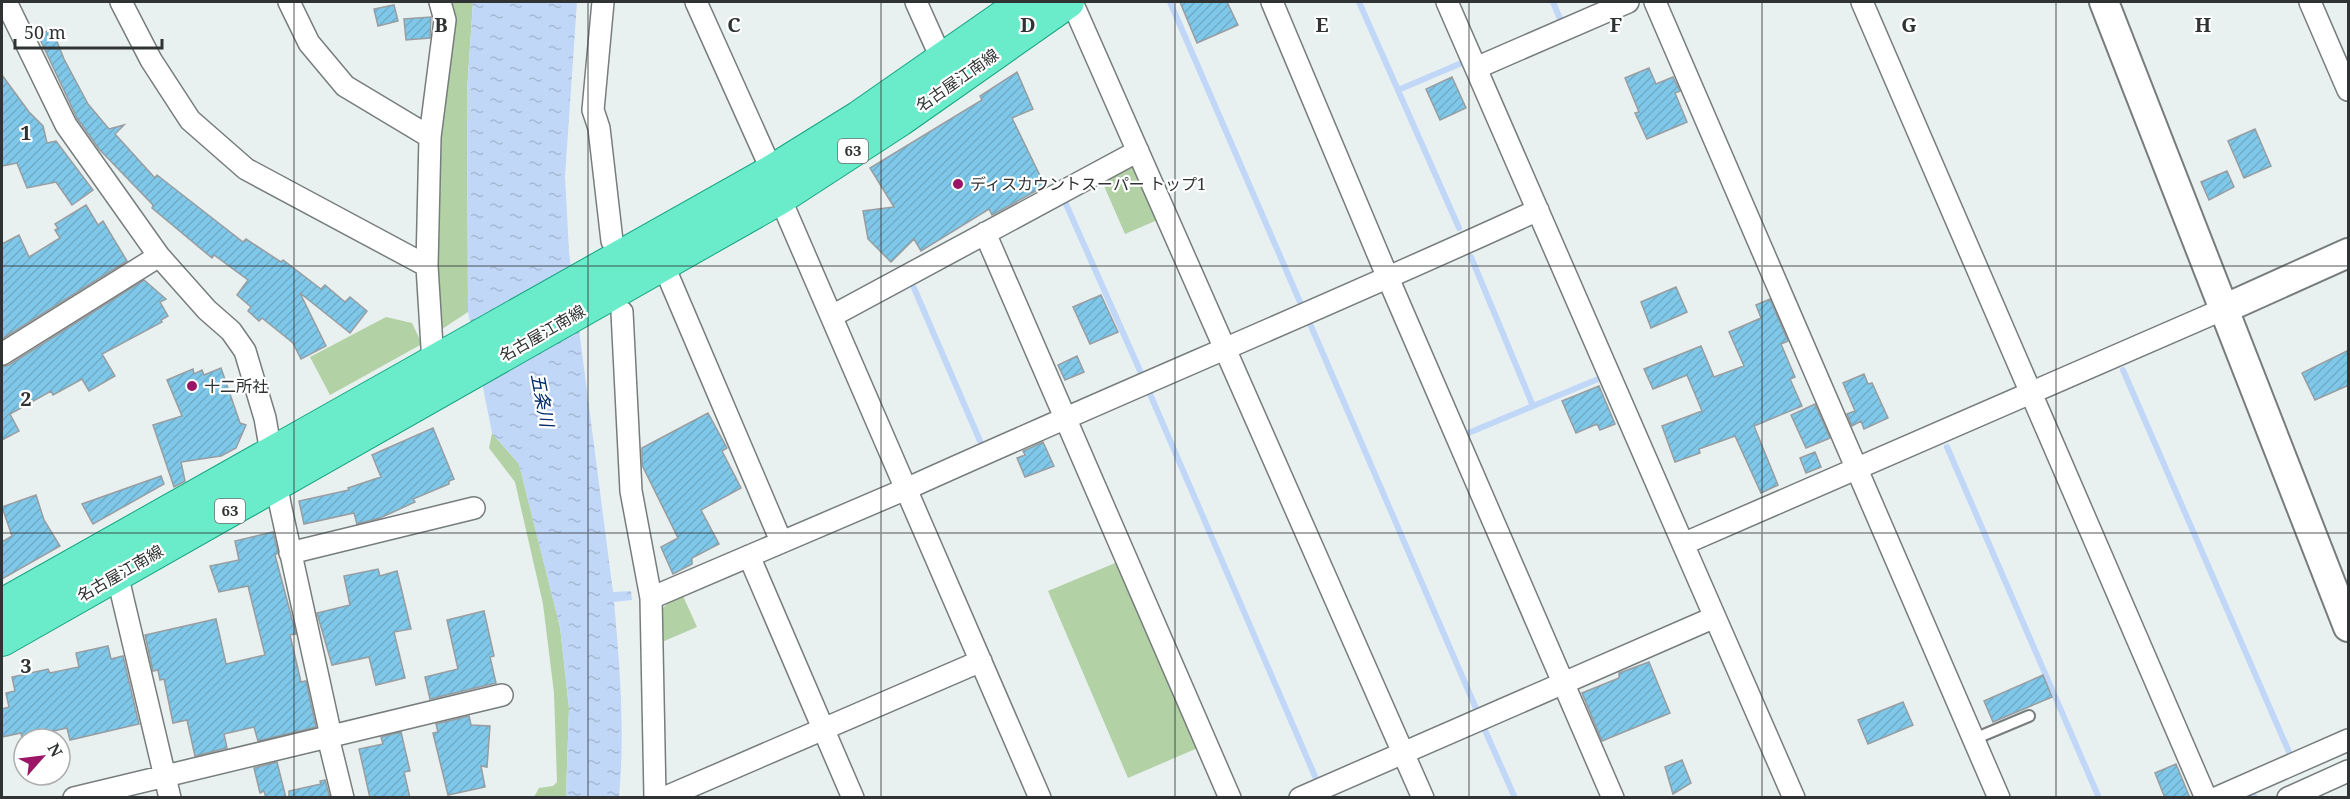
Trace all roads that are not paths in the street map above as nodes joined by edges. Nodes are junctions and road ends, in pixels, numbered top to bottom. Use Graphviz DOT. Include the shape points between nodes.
graph roads {
  1 [pos="6,2"];
  2 [pos="121,2"];
  3 [pos="289,2"];
  4 [pos="440,2"];
  5 [pos="603,2"];
  6 [pos="696,2"];
  7 [pos="916,2"];
  8 [pos="1024,2"];
  9 [pos="1070,2"];
  10 [pos="1272,2"];
  11 [pos="1447,2"];
  12 [pos="1628,2"];
  13 [pos="1655,2"];
  14 [pos="1862,2"];
  15 [pos="2104,2"];
  16 [pos="2310,2"];
  17 [pos="942,60"];
  18 [pos="1476,68"];
  19 [pos="2349,90"];
  20 [pos="430,137"];
  21 [pos="1138,151"];
  22 [pos="776,185"];
  23 [pos="1538,210"];
  24 [pos="986,233"];
  25 [pos="2349,253"];
  26 [pos="159,256"];
  27 [pos="663,264"];
  28 [pos="428,266"];
  29 [pos="1388,278"];
  30 [pos="606,279"];
  31 [pos="2226,308"];
  32 [pos="832,316"];
  33 [pos="1225,349"];
  34 [pos="2,354"];
  35 [pos="448,365"];
  36 [pos="2031,393"];
  37 [pos="1065,417"];
  38 [pos="271,451"];
  39 [pos="1857,469"];
  40 [pos="278,484"];
  41 [pos="906,489"];
  42 [pos="474,508"];
  43 [pos="781,542"];
  44 [pos="1683,544"];
  45 [pos="290,553"];
  46 [pos="749,556"];
  47 [pos="117,574"];
  48 [pos="651,598"];
  49 [pos="2,605"];
  50 [pos="1715,617"];
  51 [pos="2349,627"];
  52 [pos="2,640"];
  53 [pos="981,661"];
  54 [pos="1564,682"];
  55 [pos="502,695"];
  56 [pos="2029,716"];
  57 [pos="823,729"];
  58 [pos="330,736"];
  59 [pos="1974,739"];
  60 [pos="2349,740"];
  61 [pos="1404,753"];
  62 [pos="2349,771"];
  63 [pos="165,776"];
  64 [pos="661,797"];
  65 [pos="74,798"];
  66 [pos="170,798"];
  67 [pos="343,798"];
  68 [pos="853,798"];
  69 [pos="1040,798"];
  70 [pos="1230,798"];
  71 [pos="1300,798"];
  72 [pos="1423,798"];
  73 [pos="1613,798"];
  74 [pos="1794,798"];
  75 [pos="1999,798"];
  76 [pos="2206,798"];
  77 [pos="2216,798"];
  78 [pos="2288,798"];
  1 -- 26 [label="street" via="66,125"];
  2 -- 28 [label="street" via="151,60 190,120 246,169"];
  3 -- 20 [label="street" via="309,43 345,86"];
  4 -- 20 [label="street" via="445,20"];
  5 -- 30 [label="street" via="590,131"];
  6 -- 22 [label="street"];
  7 -- 17 [label="street"];
  8 -- 17 [label="main road, 名古屋江南線 / 63"];
  9 -- 21 [label="street"];
  9 -- 22 [label="main road, 名古屋江南線 / 63" via="900,120"];
  10 -- 29 [label="street"];
  11 -- 18 [label="street"];
  12 -- 18 [label="street"];
  13 -- 39 [label="street"];
  14 -- 36 [label="street"];
  15 -- 31 [label="street"];
  16 -- 19 [label="street"];
  17 -- 22 [label="main road, 名古屋江南線 / 63"];
  18 -- 23 [label="street"];
  20 -- 28 [label="street"];
  21 -- 24 [label="street"];
  21 -- 33 [label="street"];
  22 -- 27 [label="main road, 名古屋江南線 / 63"];
  22 -- 30 [label="main road, 名古屋江南線 / 63"];
  22 -- 32 [label="street"];
  23 -- 29 [label="street"];
  23 -- 44 [label="street"];
  24 -- 32 [label="street"];
  24 -- 37 [label="street"];
  25 -- 31 [label="street"];
  26 -- 34 [label="street"];
  26 -- 38 [label="street" via="231,331 245,351"];
  27 -- 30 [label="main road, 名古屋江南線 / 63"];
  27 -- 43 [label="street"];
  28 -- 35 [label="street"];
  29 -- 33 [label="street"];
  29 -- 54 [label="street"];
  30 -- 35 [label="main road, 名古屋江南線 / 63"];
  30 -- 48 [label="street" via="631,491"];
  31 -- 36 [label="street"];
  31 -- 51 [label="street"];
  32 -- 41 [label="street"];
  33 -- 37 [label="street"];
  33 -- 61 [label="street"];
  35 -- 38 [label="main road, 名古屋江南線 / 63"];
  35 -- 40 [label="main road, 名古屋江南線 / 63"];
  36 -- 39 [label="street"];
  36 -- 76 [label="street"];
  37 -- 41 [label="street"];
  37 -- 70 [label="street"];
  38 -- 40 [label="street"];
  38 -- 49 [label="main road, 名古屋江南線 / 63"];
  39 -- 44 [label="street"];
  39 -- 59 [label="street"];
  40 -- 45 [label="street"];
  40 -- 47 [label="main road, 名古屋江南線 / 63"];
  41 -- 43 [label="street"];
  41 -- 53 [label="street"];
  42 -- 45 [label="street"];
  43 -- 46 [label="street"];
  44 -- 50 [label="street"];
  45 -- 58 [label="street"];
  46 -- 48 [label="street"];
  46 -- 57 [label="street"];
  47 -- 52 [label="main road, 名古屋江南線 / 63"];
  47 -- 63 [label="street"];
  48 -- 64 [label="street"];
  50 -- 54 [label="street"];
  50 -- 74 [label="street"];
  53 -- 57 [label="street"];
  53 -- 69 [label="street"];
  54 -- 61 [label="street"];
  54 -- 73 [label="street"];
  55 -- 58 [label="street"];
  56 -- 59 [label="lane"];
  57 -- 64 [label="street"];
  57 -- 68 [label="street"];
  58 -- 63 [label="street"];
  58 -- 67 [label="street"];
  59 -- 75 [label="street"];
  60 -- 77 [label="street"];
  61 -- 71 [label="street"];
  61 -- 72 [label="street"];
  62 -- 78 [label="street"];
  63 -- 65 [label="street"];
  63 -- 66 [label="street"];
}
